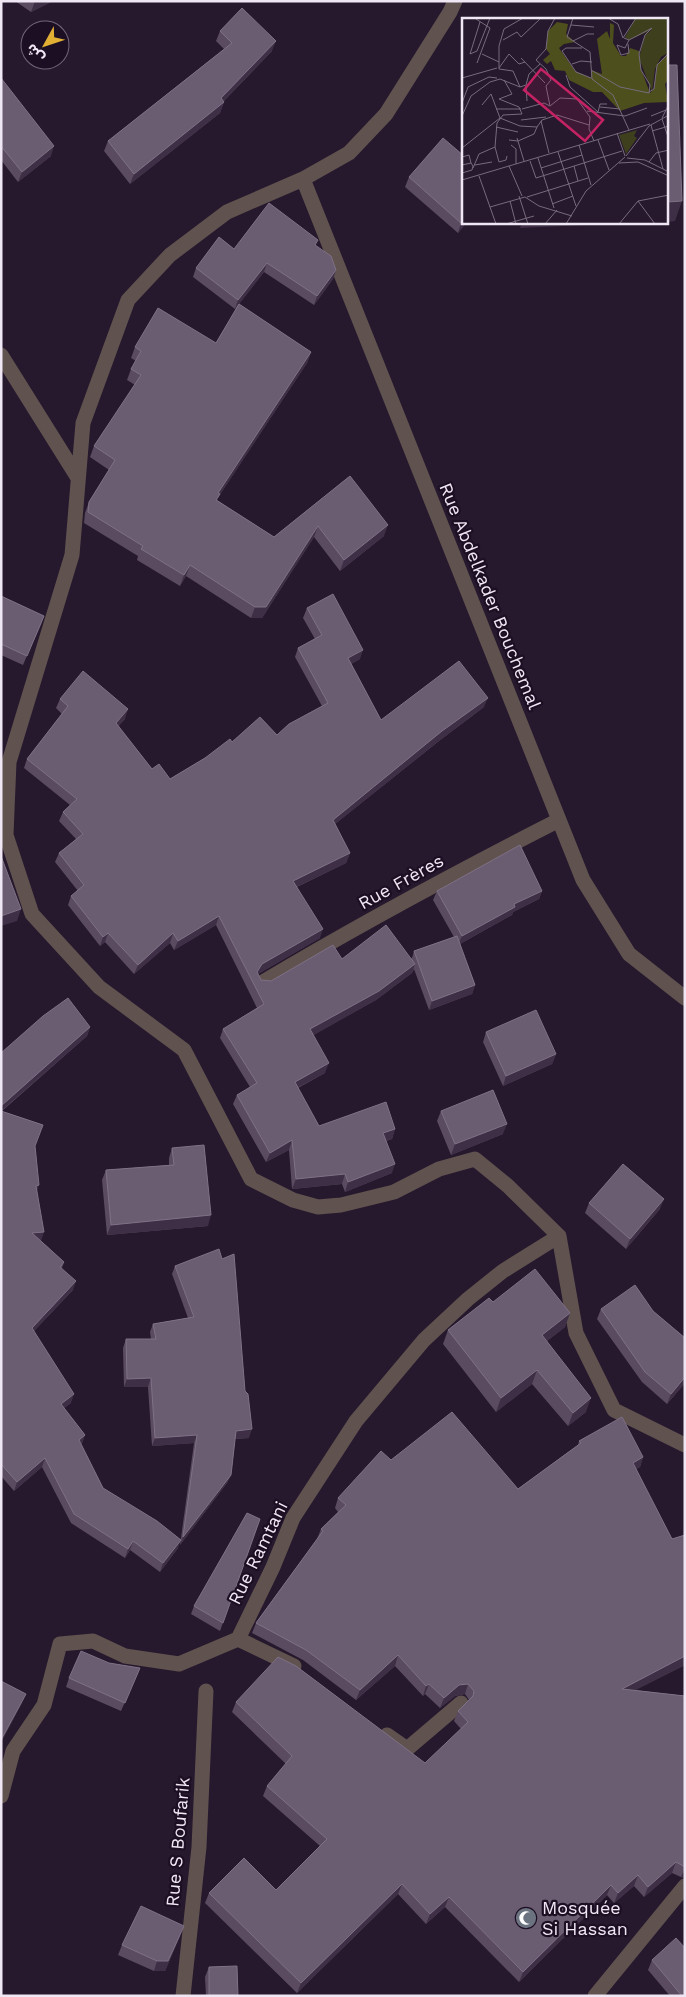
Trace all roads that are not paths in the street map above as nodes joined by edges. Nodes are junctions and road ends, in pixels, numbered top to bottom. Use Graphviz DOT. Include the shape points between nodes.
graph roads {
  1 [pos="455,1"];
  2 [pos="303,179"];
  3 [pos="1,355"];
  4 [pos="78,478"];
  5 [pos="559,820"];
  6 [pos="263,982"];
  7 [pos="685,998"];
  8 [pos="559,1236"];
  9 [pos="685,1445"];
  10 [pos="238,1639"];
  11 [pos="304,1674"];
  12 [pos="206,1691"];
  13 [pos="462,1703"];
  14 [pos="375,1726"];
  15 [pos="1,1796"];
  16 [pos="685,1886"];
  17 [pos="183,1996"];
  18 [pos="595,1996"];
  1 -- 2 [label="street" via="386,114 349,153"];
  2 -- 4 [label="street" via="227,212 170,255 128,300 83,423"];
  2 -- 5 [label="street, Rue Abdelkader Bouchemal"];
  3 -- 4 [label="street"];
  4 -- 8 [label="street" via="72,555 9,762 6,836 32,914 99,987 184,1050 251,1179 293,1200 318,1208 394,1192 439,1169 475,1160 508,1186"];
  5 -- 6 [label="street, Rue Frères" via="410,898"];
  5 -- 7 [label="street, Rue Abdelkader Bouchemal" via="582,880 629,954"];
  8 -- 9 [label="street" via="576,1333 614,1410"];
  8 -- 10 [label="street, Rue Ramtani" via="503,1271 468,1299 424,1340 356,1421 293,1518"];
  10 -- 11 [label="street"];
  10 -- 15 [label="street" via="179,1664 125,1656 93,1641 60,1644 44,1705 13,1750"];
  12 -- 17 [label="street, Rue S Boufarik" via="199,1847"];
  13 -- 14 [label="street" via="407,1749"];
  16 -- 18 [label="street"];
}
